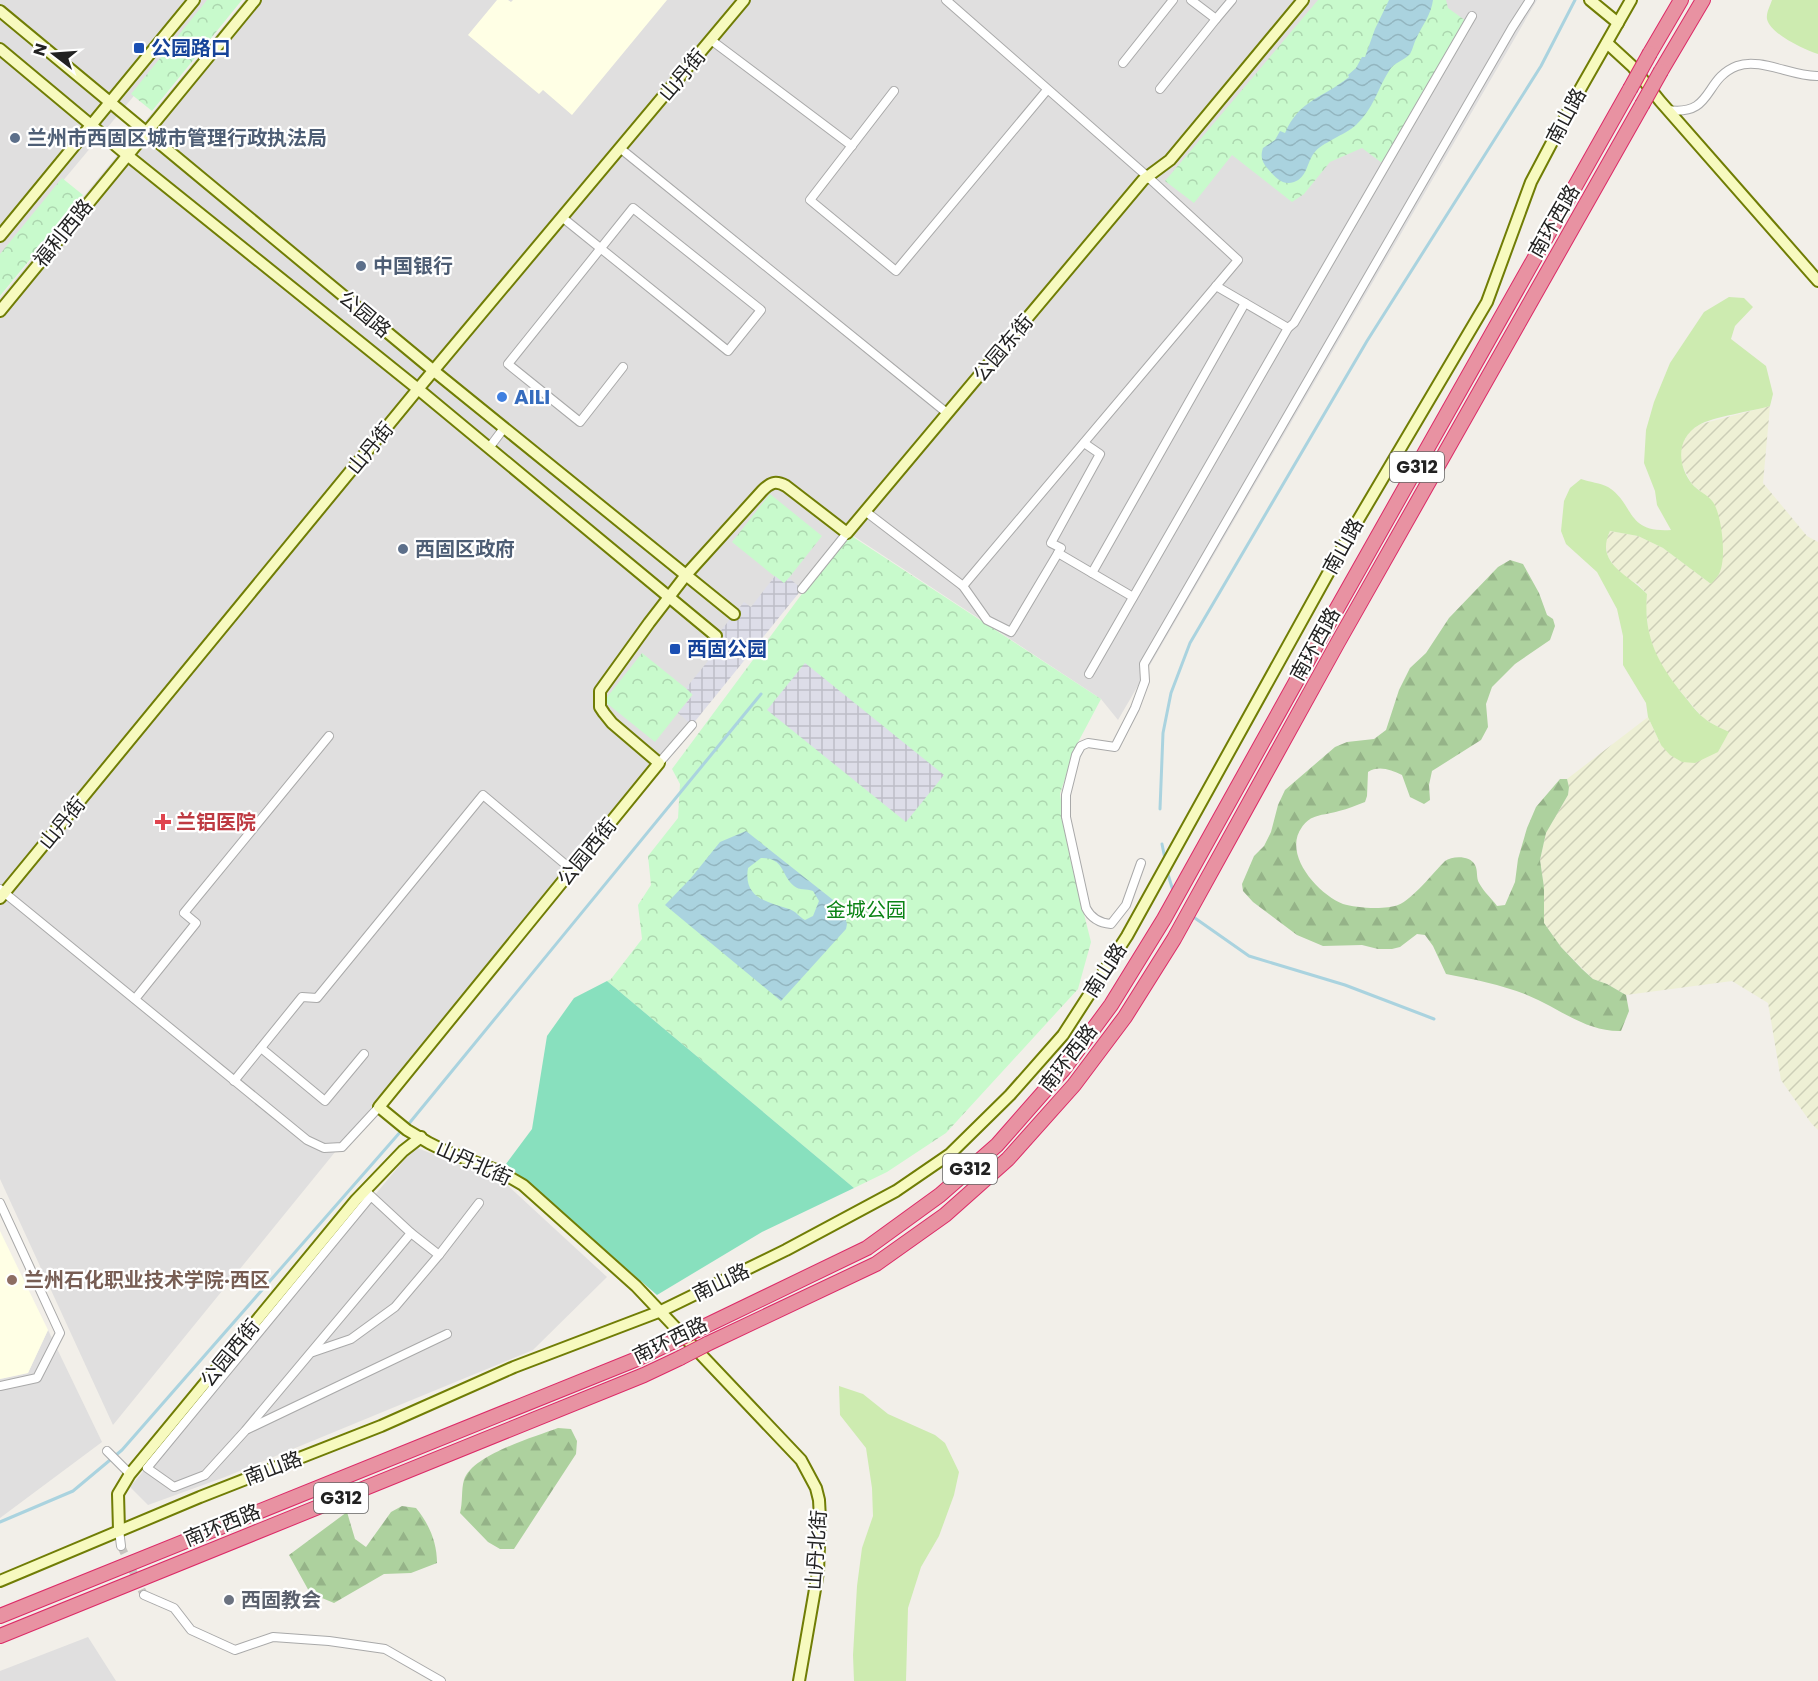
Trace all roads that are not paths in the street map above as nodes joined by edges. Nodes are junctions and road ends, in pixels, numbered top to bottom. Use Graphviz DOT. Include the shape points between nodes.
graph roads {
  1 [pos="194,0"];
  2 [pos="255,0"];
  3 [pos="744,0"];
  4 [pos="946,0"];
  5 [pos="1173,0"];
  6 [pos="1191,0"];
  7 [pos="1232,0"];
  8 [pos="1303,0"];
  9 [pos="1530,0"];
  10 [pos="1590,0"];
  11 [pos="1631,0"];
  12 [pos="1681,0"];
  13 [pos="1703,0"];
  14 [pos="0,11"];
  15 [pos="1472,16"];
  16 [pos="1216,19"];
  17 [pos="1618,22"];
  18 [pos="711,40"];
  19 [pos="1607,43"];
  20 [pos="0,49"];
  21 [pos="1123,63"];
  22 [pos="1818,76"];
  23 [pos="1160,89"];
  24 [pos="1047,90"];
  25 [pos="894,91"];
  26 [pos="111,101"];
  27 [pos="1668,110"];
  28 [pos="91,125"];
  29 [pos="146,132"];
  30 [pos="852,146"];
  31 [pos="621,148"];
  32 [pos="127,156"];
  33 [pos="1148,177"];
  34 [pos="562,218"];
  35 [pos="0,236"];
  36 [pos="601,248"];
  37 [pos="1818,280"];
  38 [pos="1216,286"];
  39 [pos="1245,303"];
  40 [pos="0,311"];
  41 [pos="1288,328"];
  42 [pos="623,368"];
  43 [pos="434,371"];
  44 [pos="418,389"];
  45 [pos="947,413"];
  46 [pos="504,428"];
  47 [pos="1084,443"];
  48 [pos="489,448"];
  49 [pos="866,511"];
  50 [pos="847,533"];
  51 [pos="1058,553"];
  52 [pos="1092,573"];
  53 [pos="686,575"];
  54 [pos="963,586"];
  55 [pos="802,589"];
  56 [pos="669,597"];
  57 [pos="1133,597"];
  58 [pos="734,614"];
  59 [pos="716,636"];
  60 [pos="1089,674"];
  61 [pos="692,725"];
  62 [pos="329,736"];
  63 [pos="659,763"];
  64 [pos="1142,863"];
  65 [pos="572,870"];
  66 [pos="1,893"];
  67 [pos="1126,905"];
  68 [pos="1140,914"];
  69 [pos="135,999"];
  70 [pos="261,1048"];
  71 [pos="364,1054"];
  72 [pos="234,1081"];
  73 [pos="379,1107"];
  74 [pos="421,1137"];
  75 [pos="368,1193"];
  76 [pos="0,1203"];
  77 [pos="479,1203"];
  78 [pos="411,1233"];
  79 [pos="438,1255"];
  80 [pos="661,1311"];
  81 [pos="447,1334"];
  82 [pos="311,1352"];
  83 [pos="0,1386"];
  84 [pos="245,1431"];
  85 [pos="109,1453"];
  86 [pos="127,1471"];
  87 [pos="119,1530"];
  88 [pos="121,1546"];
  89 [pos="0,1581"];
  90 [pos="144,1595"];
  91 [pos="0,1616"];
  92 [pos="0,1636"];
  93 [pos="441,1681"];
  94 [pos="799,1681"];
  1 -- 26 [label="street"];
  2 -- 29 [label="street, 福利西路"];
  3 -- 18 [label="street, 山丹街"];
  4 -- 24 [label="street"];
  5 -- 21 [label="street"];
  6 -- 16 [label="street"];
  7 -- 16 [label="street"];
  8 -- 33 [label="street, 公园东街" via="1170,160"];
  9 -- 67 [label="street" via="1144,663 1145,681 1115,747 1088,743 1076,754 1066,795 1066,817 1086,908 1095,920 1111,924"];
  10 -- 17 [label="street"];
  11 -- 17 [label="street, 南山路"];
  12 -- 91 [label="highway, 南环西路 / G312, bridge" via="1164,919 1111,1005 1064,1070 997,1145 940,1195 867,1248 637,1359"];
  13 -- 92 [label="highway, 南环西路 / G312, bridge" via="1174,939 1125,1017 1074,1085 1008,1159 945,1215 876,1264 680,1358"];
  14 -- 26 [label="street, 公园路"];
  15 -- 41 [label="street"];
  16 -- 23 [label="street"];
  17 -- 19 [label="street, 南山路"];
  18 -- 30 [label="street"];
  18 -- 31 [label="street, 山丹街"];
  19 -- 27 [label="street" via="1632,66"];
  19 -- 68 [label="street, 南山路" via="1531,182 1487,302 1351,532"];
  20 -- 28 [label="street, 公园路"];
  22 -- 27 [label="street" via="1753,63 1738,66 1725,72 1700,104 1690,110"];
  24 -- 30 [label="street" via="896,271 810,200"];
  24 -- 33 [label="street"];
  25 -- 30 [label="street"];
  26 -- 28 [label="street"];
  26 -- 29 [label="street, 公园路"];
  27 -- 37 [label="street"];
  28 -- 32 [label="street, 公园路"];
  28 -- 35 [label="street"];
  29 -- 32 [label="street, 福利西路"];
  29 -- 43 [label="street, 公园路"];
  31 -- 34 [label="street, 山丹街"];
  31 -- 45 [label="street"];
  32 -- 40 [label="street, 福利西路"];
  32 -- 44 [label="street, 公园路"];
  33 -- 38 [label="street" via="1238,260"];
  33 -- 45 [label="street, 公园东街"];
  34 -- 36 [label="street"];
  34 -- 43 [label="street, 山丹街"];
  36 -- 36 [label="street" via="728,351 760,310 633,208"];
  36 -- 42 [label="street" via="508,364 580,422"];
  38 -- 39 [label="street"];
  38 -- 47 [label="street"];
  39 -- 41 [label="street"];
  39 -- 52 [label="street"];
  41 -- 57 [label="street"];
  43 -- 44 [label="street, 山丹街"];
  43 -- 46 [label="street, 公园路"];
  44 -- 48 [label="street, 公园路"];
  44 -- 66 [label="street, 山丹街"];
  45 -- 49 [label="street, 公园东街"];
  46 -- 48 [label="street"];
  46 -- 53 [label="street, 公园路"];
  47 -- 51 [label="street" via="1100,454 1051,543 1061,548"];
  47 -- 54 [label="street"];
  48 -- 56 [label="street, 公园路"];
  49 -- 50 [label="street, 公园东街"];
  49 -- 54 [label="street"];
  50 -- 53 [label="street" via="786,486 774,482"];
  50 -- 55 [label="street"];
  51 -- 52 [label="street"];
  51 -- 54 [label="street" via="1011,632 987,620"];
  52 -- 57 [label="street"];
  53 -- 56 [label="street"];
  53 -- 58 [label="street, 公园路"];
  56 -- 59 [label="street, 公园路"];
  56 -- 63 [label="street" via="600,691 599,699 612,723"];
  57 -- 60 [label="street"];
  61 -- 63 [label="street"];
  62 -- 69 [label="street" via="184,913 196,923"];
  63 -- 65 [label="street, 公园西街"];
  64 -- 67 [label="street"];
  65 -- 70 [label="street" via="483,795 317,998 303,997"];
  65 -- 73 [label="street, 公园西街"];
  66 -- 69 [label="street"];
  67 -- 68 [label="street"];
  68 -- 80 [label="street, 南山路" via="1063,1035 950,1154 896,1191"];
  69 -- 72 [label="street"];
  70 -- 71 [label="street" via="325,1101"];
  70 -- 72 [label="street"];
  72 -- 73 [label="street" via="307,1140 324,1148 342,1147"];
  73 -- 74 [label="street, 山丹北街"];
  74 -- 75 [label="street, 公园西街"];
  74 -- 80 [label="street, 山丹北街" via="523,1185"];
  75 -- 78 [label="street"];
  75 -- 84 [label="street" via="147,1468 174,1487 205,1475"];
  75 -- 86 [label="street, 公园西街"];
  76 -- 83 [label="street" via="60,1333 37,1378"];
  77 -- 79 [label="street"];
  78 -- 79 [label="street"];
  78 -- 82 [label="street"];
  79 -- 82 [label="street" via="395,1307 351,1339"];
  80 -- 87 [label="street, 南山路" via="514,1367 381,1426"];
  80 -- 94 [label="street, 山丹北街" via="801,1460 816,1488 820,1519 818,1572"];
  81 -- 84 [label="street"];
  82 -- 84 [label="street"];
  85 -- 86 [label="street"];
  86 -- 87 [label="street, 公园西街" via="118,1494"];
  87 -- 88 [label="street"];
  87 -- 89 [label="street, 南山路"];
  90 -- 93 [label="street" via="174,1608 191,1630 235,1650 273,1637 329,1641 385,1650"];
}
